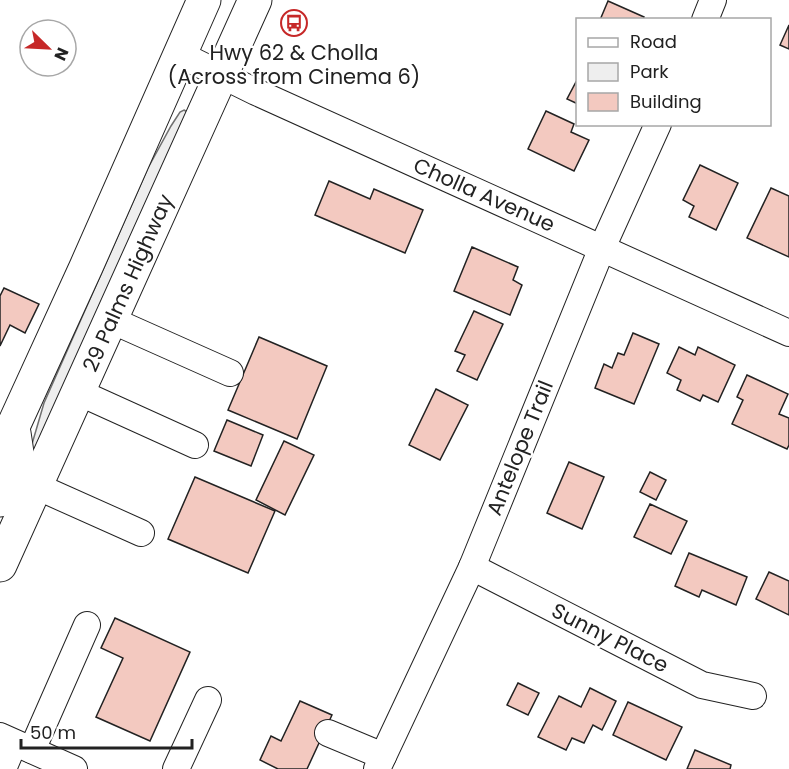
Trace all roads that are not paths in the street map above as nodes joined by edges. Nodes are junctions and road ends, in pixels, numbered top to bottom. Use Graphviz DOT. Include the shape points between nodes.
graph roads {
  1 [pos="204,0"];
  2 [pos="255,0"];
  3 [pos="713,0"];
  4 [pos="706,18"];
  5 [pos="179,54"];
  6 [pos="222,75"];
  7 [pos="657,126"];
  8 [pos="602,248"];
  9 [pos="111,320"];
  10 [pos="789,333"];
  11 [pos="230,373"];
  12 [pos="78,393"];
  13 [pos="14,425"];
  14 [pos="195,445"];
  15 [pos="0,455"];
  16 [pos="36,486"];
  17 [pos="0,500"];
  18 [pos="141,532"];
  19 [pos="0,565"];
  20 [pos="472,567"];
  21 [pos="87,625"];
  22 [pos="753,696"];
  23 [pos="208,700"];
  24 [pos="328,733"];
  25 [pos="15,743"];
  26 [pos="380,763"];
  27 [pos="3,769"];
  28 [pos="74,769"];
  29 [pos="176,769"];
  1 -- 5 [label="main road"];
  2 -- 6 [label="main road, 29 Palms Highway"];
  3 -- 4 [label="street"];
  5 -- 6 [label="street, Cholla Avenue"];
  5 -- 13 [label="main road"];
  6 -- 8 [label="street, Cholla Avenue"];
  6 -- 9 [label="main road, 29 Palms Highway"];
  7 -- 8 [label="street, Antelope Trail"];
  8 -- 10 [label="street, Cholla Avenue"];
  8 -- 20 [label="street, Antelope Trail"];
  9 -- 11 [label="street"];
  9 -- 12 [label="main road, 29 Palms Highway"];
  12 -- 14 [label="street"];
  12 -- 16 [label="main road, 29 Palms Highway"];
  13 -- 15 [label="main road"];
  13 -- 17 [label="main road" via="17,453"];
  16 -- 18 [label="street"];
  16 -- 19 [label="main road, 29 Palms Highway"];
  20 -- 22 [label="street, Sunny Place" via="702,685"];
  20 -- 26 [label="street, Antelope Trail"];
  21 -- 25 [label="street"];
  23 -- 29 [label="street"];
  24 -- 26 [label="street"];
  25 -- 27 [label="street"];
  25 -- 28 [label="street"];
}
